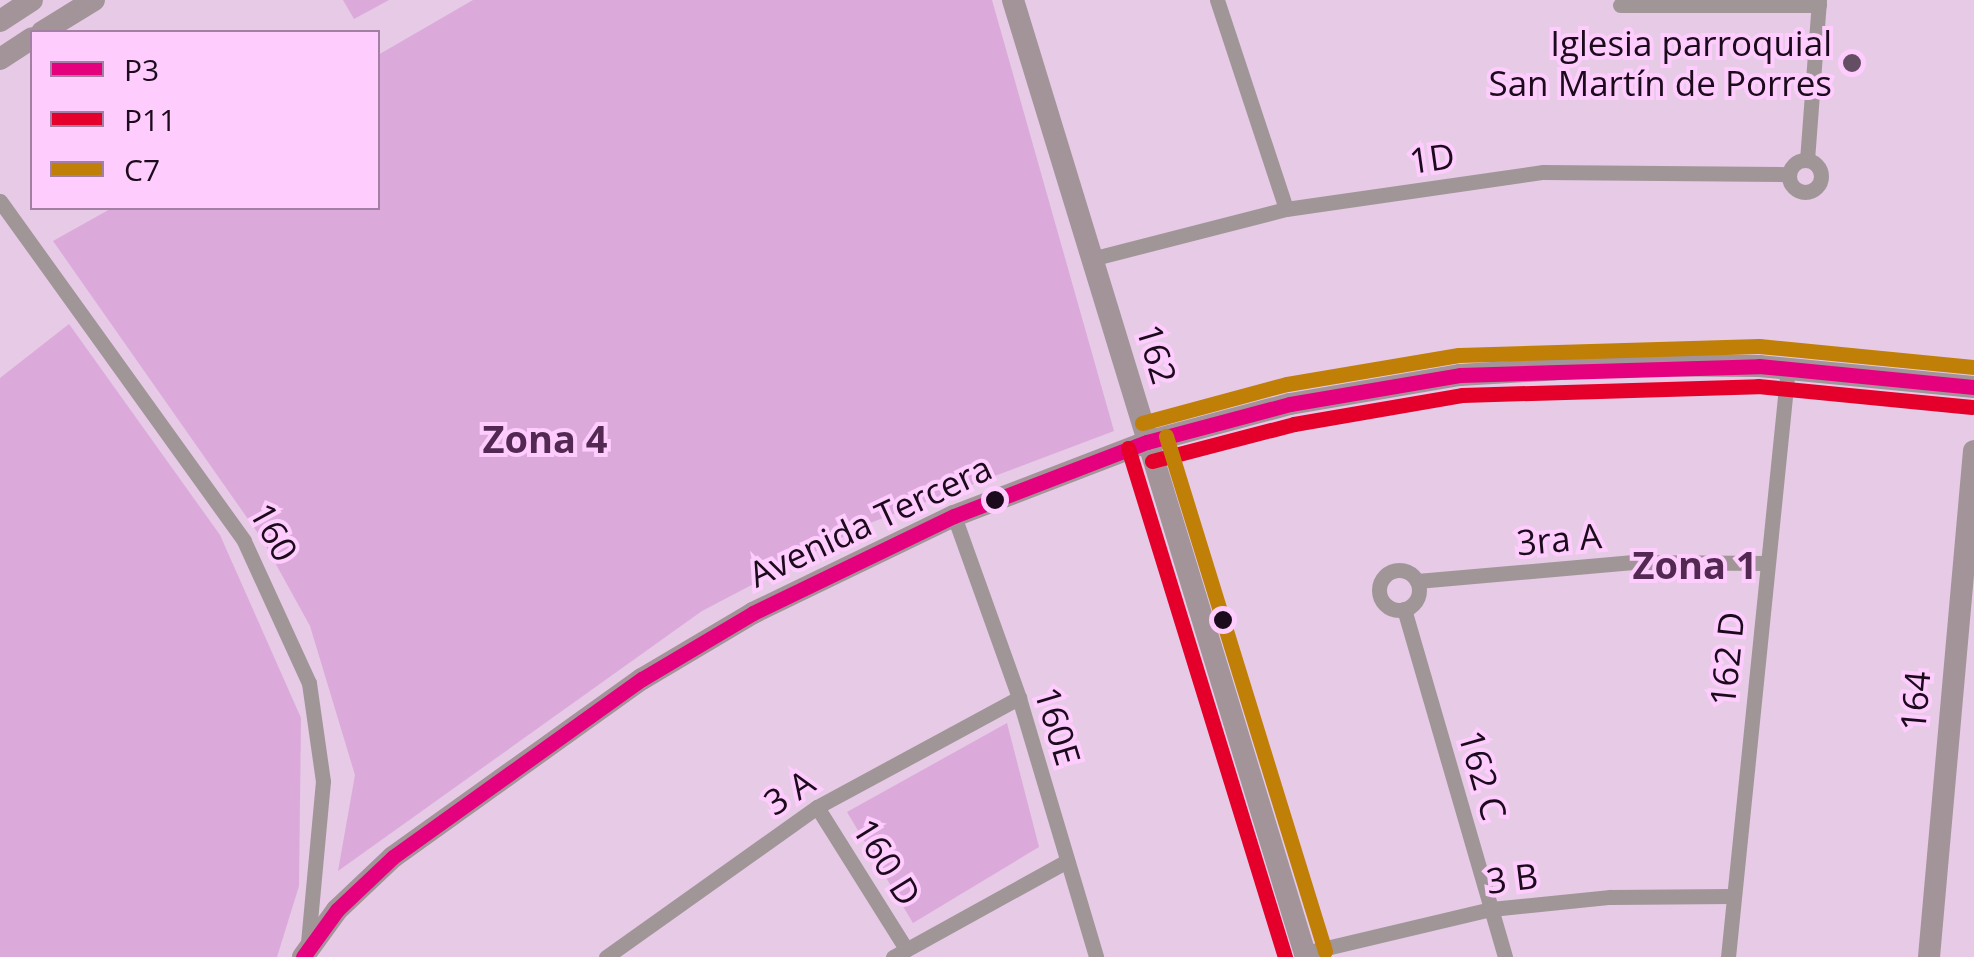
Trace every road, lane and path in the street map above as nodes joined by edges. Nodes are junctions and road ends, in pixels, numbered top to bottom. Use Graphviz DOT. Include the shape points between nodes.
graph roads {
  1 [pos="32,0"];
  2 [pos="94,0"];
  3 [pos="1013,0"];
  4 [pos="1216,0"];
  5 [pos="1819,3"];
  6 [pos="1620,6"];
  7 [pos="0,21"];
  8 [pos="45,30"];
  9 [pos="30,39"];
  10 [pos="0,59"];
  11 [pos="1806,160"];
  12 [pos="1788,174"];
  13 [pos="0,200"];
  14 [pos="1286,209"];
  15 [pos="1092,259"];
  16 [pos="1788,367"];
  17 [pos="1974,387"];
  18 [pos="1147,442"];
  19 [pos="1974,451"];
  20 [pos="954,516"];
  21 [pos="1767,563"];
  22 [pos="1417,581"];
  23 [pos="1404,609"];
  24 [pos="1019,698"];
  25 [pos="816,807"];
  26 [pos="1067,861"];
  27 [pos="1732,896"];
  28 [pos="1491,909"];
  29 [pos="306,950"];
  30 [pos="900,953"];
  31 [pos="1306,955"];
  32 [pos="606,957"];
  33 [pos="1096,957"];
  34 [pos="1505,957"];
  35 [pos="1728,957"];
  36 [pos="1928,957"];
  1 -- 7 [label="main road"];
  2 -- 8 [label="main road"];
  3 -- 15 [label="main road, 162"];
  4 -- 14 [label="street"];
  5 -- 6 [label="street"];
  5 -- 11 [label="street"];
  9 -- 10 [label="main road"];
  11 -- 12 [label="street"];
  11 -- 12 [label="street, 1D" via="1820,172 1815,188 1797,190"];
  12 -- 14 [label="street, 1D" via="1543,172"];
  13 -- 29 [label="street, 160" via="244,542 308,683 323,781"];
  14 -- 15 [label="street, 1D"];
  15 -- 18 [label="main road, 162"];
  16 -- 17 [label="main road, Avenida Tercera"];
  16 -- 18 [label="main road, Avenida Tercera" via="1630,364 1460,375 1290,404"];
  16 -- 21 [label="street, 162 D"];
  18 -- 20 [label="main road, Avenida Tercera"];
  18 -- 31 [label="main road, 162"];
  19 -- 36 [label="main road, 164"];
  20 -- 24 [label="street, 160E"];
  20 -- 29 [label="main road, Avenida Tercera" via="753,612 642,680 393,857"];
  21 -- 22 [label="street, 3ra A" via="1632,562"];
  21 -- 27 [label="street, 162 D"];
  22 -- 23 [label="street" via="1418,595"];
  22 -- 23 [label="street" via="1396,570 1380,582 1384,603"];
  23 -- 28 [label="street, 162 C"];
  24 -- 25 [label="street, 3 A"];
  24 -- 26 [label="street, 160E"];
  25 -- 30 [label="street, 160 D"];
  25 -- 32 [label="street, 3 A"];
  26 -- 30 [label="street"];
  26 -- 33 [label="street, 160E"];
  27 -- 28 [label="street, 3 B" via="1610,897"];
  27 -- 35 [label="street, 162 D"];
  28 -- 31 [label="street, 3 B"];
  28 -- 34 [label="street, 162 C"];
}
